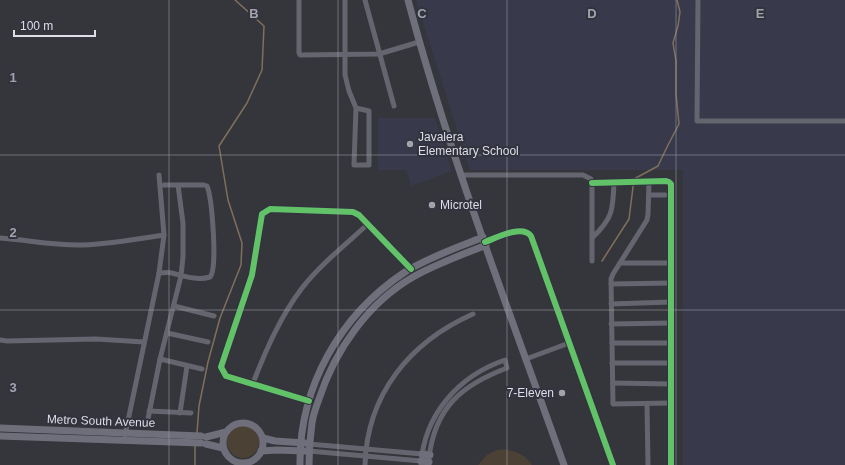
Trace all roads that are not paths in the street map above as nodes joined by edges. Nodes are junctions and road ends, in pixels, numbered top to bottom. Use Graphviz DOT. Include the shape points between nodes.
graph roads {
  1 [pos="299,0"];
  2 [pos="345,0"];
  3 [pos="365,0"];
  4 [pos="408,0"];
  5 [pos="698,0"];
  6 [pos="419,42"];
  7 [pos="345,54"];
  8 [pos="379,54"];
  9 [pos="394,106"];
  10 [pos="356,108"];
  11 [pos="845,121"];
  12 [pos="159,175"];
  13 [pos="460,175"];
  14 [pos="592,182"];
  15 [pos="614,182"];
  16 [pos="649,182"];
  17 [pos="164,185"];
  18 [pos="178,185"];
  19 [pos="649,195"];
  20 [pos="665,195"];
  21 [pos="368,224"];
  22 [pos="164,235"];
  23 [pos="0,238"];
  24 [pos="592,238"];
  25 [pos="485,241"];
  26 [pos="592,261"];
  27 [pos="620,262"];
  28 [pos="671,263"];
  29 [pos="411,269"];
  30 [pos="159,273"];
  31 [pos="181,276"];
  32 [pos="671,283"];
  33 [pos="611,284"];
  34 [pos="671,302"];
  35 [pos="611,304"];
  36 [pos="174,306"];
  37 [pos="473,314"];
  38 [pos="214,316"];
  39 [pos="671,323"];
  40 [pos="612,324"];
  41 [pos="167,333"];
  42 [pos="0,340"];
  43 [pos="144,342"];
  44 [pos="208,342"];
  45 [pos="569,343"];
  46 [pos="612,343"];
  47 [pos="671,343"];
  48 [pos="160,359"];
  49 [pos="526,359"];
  50 [pos="612,363"];
  51 [pos="670,364"];
  52 [pos="187,366"];
  53 [pos="202,369"];
  54 [pos="253,383"];
  55 [pos="613,383"];
  56 [pos="670,384"];
  57 [pos="309,401"];
  58 [pos="647,404"];
  59 [pos="670,404"];
  60 [pos="149,411"];
  61 [pos="180,413"];
  62 [pos="190,414"];
  63 [pos="147,424"];
  64 [pos="0,428"];
  65 [pos="226,432"];
  66 [pos="0,436"];
  67 [pos="125,436"];
  68 [pos="263,438"];
  69 [pos="202,440"];
  70 [pos="301,443"];
  71 [pos="223,448"];
  72 [pos="309,448"];
  73 [pos="366,449"];
  74 [pos="300,450"];
  75 [pos="261,451"];
  76 [pos="366,456"];
  77 [pos="425,460"];
  78 [pos="300,465"];
  79 [pos="309,465"];
  80 [pos="366,465"];
  81 [pos="564,465"];
  82 [pos="613,465"];
  83 [pos="648,465"];
  84 [pos="671,465"];
  1 -- 7 [label="street" via="299,54"];
  2 -- 7 [label="street"];
  3 -- 8 [label="street"];
  4 -- 6 [label="street"];
  5 -- 11 [label="street" via="697,121"];
  6 -- 8 [label="street"];
  6 -- 13 [label="street"];
  7 -- 8 [label="street"];
  7 -- 10 [label="street" via="345,75"];
  8 -- 9 [label="street"];
  10 -- 10 [label="street" via="369,111 369,165 354,165"];
  12 -- 22 [label="street"];
  13 -- 14 [label="street" via="582,175"];
  13 -- 25 [label="street"];
  14 -- 15 [label="street"];
  14 -- 24 [label="street"];
  15 -- 16 [label="street"];
  15 -- 24 [label="street" via="612,210"];
  16 -- 19 [label="street"];
  16 -- 28 [label="street" via="671,184"];
  17 -- 18 [label="street"];
  18 -- 31 [label="street" via="183,223"];
  18 -- 31 [label="street" via="207,186 213,214 214,241 212,276 202,279"];
  19 -- 20 [label="street"];
  19 -- 27 [label="street" via="647,220"];
  21 -- 29 [label="street"];
  21 -- 54 [label="street" via="319,269 302,289 282,319"];
  21 -- 54 [label="street" via="359,215 348,211 270,209 262,214 252,275 221,367 226,376"];
  22 -- 23 [label="street" via="83,245"];
  22 -- 30 [label="street"];
  24 -- 26 [label="street"];
  25 -- 29 [label="street" via="431,258"];
  25 -- 45 [label="street" via="521,230 528,233"];
  25 -- 49 [label="street"];
  25 -- 72 [label="street" via="413,277 366,315 336,359 323,386 312,421"];
  27 -- 28 [label="street"];
  27 -- 33 [label="street"];
  28 -- 32 [label="street"];
  29 -- 57 [label="street" via="382,289 342,332 327,356"];
  30 -- 31 [label="street" via="170,272"];
  30 -- 43 [label="street"];
  31 -- 36 [label="street"];
  32 -- 33 [label="street"];
  32 -- 34 [label="street"];
  33 -- 35 [label="street"];
  34 -- 35 [label="street"];
  34 -- 39 [label="street"];
  35 -- 40 [label="street"];
  36 -- 38 [label="street"];
  36 -- 41 [label="street"];
  37 -- 73 [label="street" via="439,331 399,369 381,399"];
  39 -- 40 [label="street"];
  39 -- 47 [label="street"];
  40 -- 46 [label="street"];
  41 -- 44 [label="street"];
  41 -- 48 [label="street"];
  42 -- 43 [label="street" via="96,339"];
  43 -- 67 [label="street"];
  45 -- 49 [label="street"];
  45 -- 82 [label="street"];
  46 -- 47 [label="street"];
  46 -- 50 [label="street"];
  47 -- 51 [label="street"];
  48 -- 52 [label="street"];
  48 -- 60 [label="street"];
  49 -- 81 [label="street"];
  50 -- 51 [label="street"];
  50 -- 55 [label="street"];
  51 -- 56 [label="street"];
  52 -- 53 [label="street"];
  52 -- 61 [label="street"];
  54 -- 57 [label="street"];
  55 -- 56 [label="street"];
  55 -- 58 [label="street" via="613,404"];
  56 -- 59 [label="street"];
  57 -- 70 [label="street"];
  58 -- 59 [label="street"];
  58 -- 83 [label="street"];
  59 -- 84 [label="street"];
  60 -- 61 [label="street"];
  60 -- 63 [label="street"];
  61 -- 62 [label="street"];
  64 -- 67 [label="street, Metro South Avenue"];
  65 -- 68 [label="street, Metro South Avenue" via="234,424 246,423 257,428"];
  65 -- 69 [label="street, Metro South Avenue"];
  65 -- 71 [label="street"];
  66 -- 67 [label="street, Metro South Avenue"];
  67 -- 69 [label="street, Metro South Avenue"];
  68 -- 70 [label="street"];
  68 -- 75 [label="street"];
  69 -- 71 [label="street, Metro South Avenue"];
  70 -- 72 [label="street"];
  70 -- 74 [label="street"];
  71 -- 75 [label="street" via="231,459 241,463 252,461"];
  72 -- 73 [label="street"];
  72 -- 74 [label="street"];
  72 -- 76 [label="street"];
  72 -- 79 [label="street"];
  73 -- 76 [label="street"];
  73 -- 77 [label="street"];
  74 -- 75 [label="street"];
  74 -- 78 [label="street"];
  76 -- 77 [label="street"];
  76 -- 80 [label="street"];
  77 -- 77 [label="street" via="438,423 446,409 464,389 488,375 507,368 505,360 472,376 452,392 433,419 428,434"];
}
